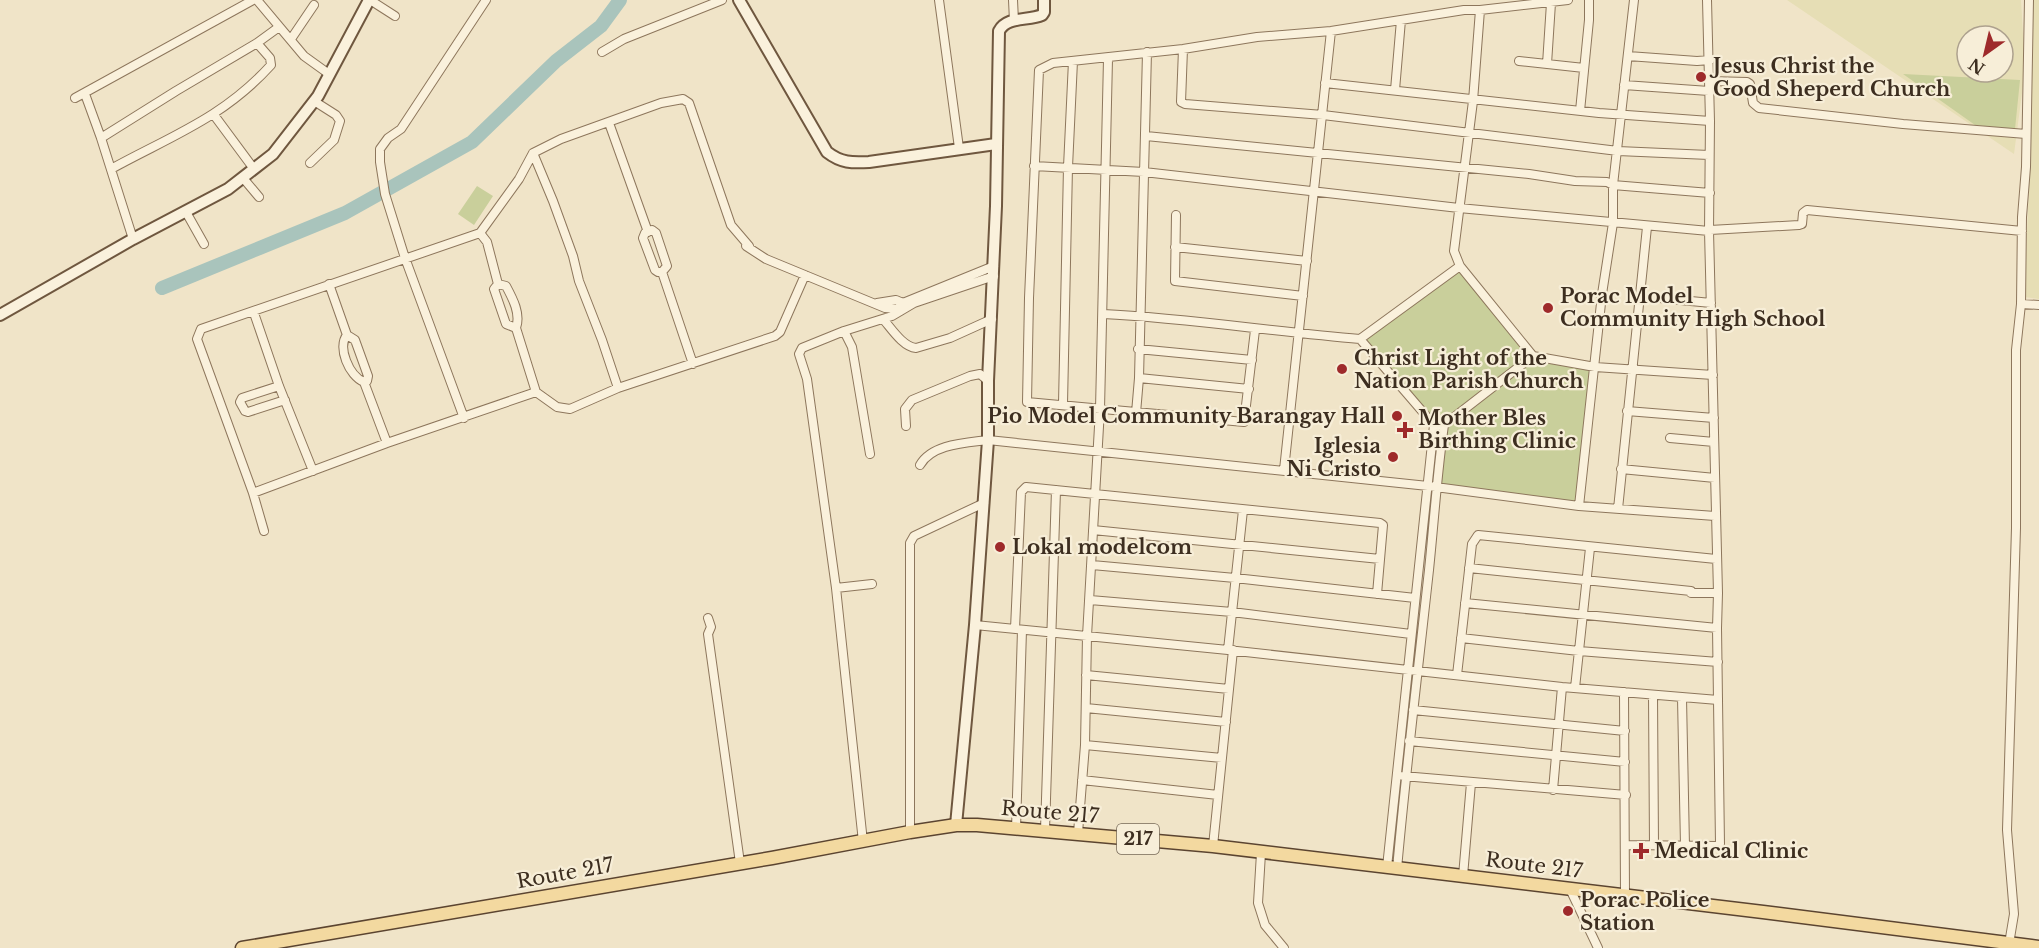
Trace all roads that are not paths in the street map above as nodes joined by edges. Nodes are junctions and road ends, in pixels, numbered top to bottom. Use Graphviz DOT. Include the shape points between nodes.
graph roads {
  1 [pos="255,0"];
  2 [pos="370,0"];
  3 [pos="486,0"];
  4 [pos="722,0"];
  5 [pos="739,0"];
  6 [pos="939,0"];
  7 [pos="1013,0"];
  8 [pos="1044,0"];
  9 [pos="1568,0"];
  10 [pos="1589,0"];
  11 [pos="1634,0"];
  12 [pos="1707,0"];
  13 [pos="2029,0"];
  14 [pos="1551,3"];
  15 [pos="314,5"];
  16 [pos="1480,10"];
  17 [pos="395,16"];
  18 [pos="1014,21"];
  19 [pos="1401,21"];
  20 [pos="279,27"];
  21 [pos="1331,31"];
  22 [pos="291,39"];
  23 [pos="257,43"];
  24 [pos="1183,49"];
  25 [pos="602,52"];
  26 [pos="1147,52"];
  27 [pos="1628,56"];
  28 [pos="1108,59"];
  29 [pos="1710,60"];
  30 [pos="1072,61"];
  31 [pos="1519,61"];
  32 [pos="1547,64"];
  33 [pos="1584,68"];
  34 [pos="329,74"];
  35 [pos="1709,81"];
  36 [pos="1325,83"];
  37 [pos="1624,85"];
  38 [pos="1395,90"];
  39 [pos="1709,91"];
  40 [pos="85,94"];
  41 [pos="75,98"];
  42 [pos="314,101"];
  43 [pos="1473,101"];
  44 [pos="1580,111"];
  45 [pos="214,115"];
  46 [pos="1323,115"];
  47 [pos="1622,115"];
  48 [pos="1710,121"];
  49 [pos="609,123"];
  50 [pos="1468,133"];
  51 [pos="2026,134"];
  52 [pos="1146,136"];
  53 [pos="101,138"];
  54 [pos="996,144"];
  55 [pos="960,148"];
  56 [pos="1618,151"];
  57 [pos="1318,152"];
  58 [pos="533,153"];
  59 [pos="1709,155"];
  60 [pos="310,163"];
  61 [pos="1034,166"];
  62 [pos="1068,167"];
  63 [pos="1107,168"];
  64 [pos="1464,168"];
  65 [pos="111,169"];
  66 [pos="254,169"];
  67 [pos="1144,172"];
  68 [pos="243,178"];
  69 [pos="1613,185"];
  70 [pos="1314,191"];
  71 [pos="1710,193"];
  72 [pos="259,197"];
  73 [pos="1460,208"];
  74 [pos="186,212"];
  75 [pos="1176,215"];
  76 [pos="1613,223"];
  77 [pos="1647,227"];
  78 [pos="1710,231"];
  79 [pos="2022,231"];
  80 [pos="480,232"];
  81 [pos="648,232"];
  82 [pos="133,239"];
  83 [pos="204,244"];
  84 [pos="1175,248"];
  85 [pos="405,258"];
  86 [pos="1307,261"];
  87 [pos="1460,266"];
  88 [pos="994,271"];
  89 [pos="662,272"];
  90 [pos="805,275"];
  91 [pos="329,284"];
  92 [pos="498,284"];
  93 [pos="1303,296"];
  94 [pos="1660,298"];
  95 [pos="1711,303"];
  96 [pos="2021,304"];
  97 [pos="2039,305"];
  98 [pos="254,313"];
  99 [pos="1103,314"];
  100 [pos="0,315"];
  101 [pos="1139,316"];
  102 [pos="883,319"];
  103 [pos="992,319"];
  104 [pos="516,328"];
  105 [pos="1255,330"];
  106 [pos="844,331"];
  107 [pos="347,334"];
  108 [pos="1298,334"];
  109 [pos="1360,339"];
  110 [pos="1138,349"];
  111 [pos="1533,356"];
  112 [pos="1252,360"];
  113 [pos="693,363"];
  114 [pos="1595,367"];
  115 [pos="1633,369"];
  116 [pos="1713,375"];
  117 [pos="1138,378"];
  118 [pos="988,381"];
  119 [pos="363,382"];
  120 [pos="279,386"];
  121 [pos="618,388"];
  122 [pos="1249,389"];
  123 [pos="536,392"];
  124 [pos="285,400"];
  125 [pos="1063,404"];
  126 [pos="1100,409"];
  127 [pos="1627,411"];
  128 [pos="1136,413"];
  129 [pos="464,418"];
  130 [pos="1714,418"];
  131 [pos="1434,424"];
  132 [pos="1444,425"];
  133 [pos="906,426"];
  134 [pos="1670,438"];
  135 [pos="988,440"];
  136 [pos="1714,442"];
  137 [pos="387,443"];
  138 [pos="1098,451"];
  139 [pos="870,454"];
  140 [pos="920,465"];
  141 [pos="1621,469"];
  142 [pos="1284,470"];
  143 [pos="313,471"];
  144 [pos="1715,478"];
  145 [pos="1432,486"];
  146 [pos="1056,490"];
  147 [pos="253,493"];
  148 [pos="1095,495"];
  149 [pos="984,503"];
  150 [pos="1579,506"];
  151 [pos="1618,509"];
  152 [pos="1243,510"];
  153 [pos="1715,516"];
  154 [pos="1093,530"];
  155 [pos="264,531"];
  156 [pos="1239,544"];
  157 [pos="1590,548"];
  158 [pos="1380,559"];
  159 [pos="1716,560"];
  160 [pos="1092,565"];
  161 [pos="1469,568"];
  162 [pos="1235,578"];
  163 [pos="1587,580"];
  164 [pos="872,584"];
  165 [pos="836,588"];
  166 [pos="1718,593"];
  167 [pos="1377,594"];
  168 [pos="1415,598"];
  169 [pos="1090,600"];
  170 [pos="1466,603"];
  171 [pos="1232,612"];
  172 [pos="1582,615"];
  173 [pos="708,618"];
  174 [pos="975,625"];
  175 [pos="1717,628"];
  176 [pos="1019,630"];
  177 [pos="1052,633"];
  178 [pos="1411,634"];
  179 [pos="1087,636"];
  180 [pos="1461,638"];
  181 [pos="1230,650"];
  182 [pos="1579,651"];
  183 [pos="1718,662"];
  184 [pos="1407,670"];
  185 [pos="1416,671"];
  186 [pos="1086,675"];
  187 [pos="1457,675"];
  188 [pos="1562,687"];
  189 [pos="1575,688"];
  190 [pos="1229,689"];
  191 [pos="1624,692"];
  192 [pos="1653,695"];
  193 [pos="1682,698"];
  194 [pos="1719,700"];
  195 [pos="1086,708"];
  196 [pos="1413,710"];
  197 [pos="1226,722"];
  198 [pos="1558,724"];
  199 [pos="1625,731"];
  200 [pos="1409,741"];
  201 [pos="1085,745"];
  202 [pos="1555,756"];
  203 [pos="1222,758"];
  204 [pos="1625,762"];
  205 [pos="1396,775"];
  206 [pos="1406,776"];
  207 [pos="1082,780"];
  208 [pos="1471,783"];
  209 [pos="1553,790"];
  210 [pos="1218,795"];
  211 [pos="1626,795"];
  212 [pos="956,825"];
  213 [pos="1016,828"];
  214 [pos="1045,830"];
  215 [pos="910,832"];
  216 [pos="1078,833"];
  217 [pos="863,842"];
  218 [pos="1626,845"];
  219 [pos="1654,845"];
  220 [pos="1213,846"];
  221 [pos="1685,846"];
  222 [pos="1261,853"];
  223 [pos="740,863"];
  224 [pos="1392,868"];
  225 [pos="1463,876"];
  226 [pos="1570,889"];
  227 [pos="1625,896"];
  228 [pos="2018,946"];
  229 [pos="2039,947"];
  230 [pos="242,948"];
  231 [pos="1284,948"];
  232 [pos="1598,948"];
  1 -- 20 [label="street"];
  1 -- 40 [label="street"];
  2 -- 17 [label="street"];
  2 -- 34 [label="street"];
  3 -- 85 [label="street" via="401,129 380,148 385,194"];
  4 -- 25 [label="street" via="624,39"];
  5 -- 55 [label="street" via="827,152 837,159 850,164"];
  6 -- 55 [label="street"];
  7 -- 18 [label="street"];
  8 -- 18 [label="street" via="1042,15"];
  9 -- 14 [label="street"];
  10 -- 33 [label="street"];
  11 -- 27 [label="street"];
  12 -- 29 [label="street"];
  13 -- 51 [label="street"];
  14 -- 16 [label="street"];
  14 -- 32 [label="street"];
  15 -- 22 [label="street"];
  16 -- 19 [label="street"];
  16 -- 43 [label="street"];
  18 -- 54 [label="street" via="999,31"];
  19 -- 21 [label="street"];
  19 -- 38 [label="street"];
  20 -- 22 [label="street"];
  20 -- 23 [label="street"];
  21 -- 24 [label="street"];
  21 -- 36 [label="street"];
  22 -- 34 [label="street" via="304,56"];
  23 -- 45 [label="street" via="271,65"];
  23 -- 53 [label="street"];
  24 -- 26 [label="street"];
  24 -- 46 [label="street" via="1183,103"];
  26 -- 28 [label="street"];
  26 -- 52 [label="street"];
  27 -- 29 [label="street"];
  27 -- 37 [label="street"];
  28 -- 30 [label="street"];
  28 -- 63 [label="street"];
  29 -- 35 [label="street"];
  30 -- 61 [label="street" via="1039,69"];
  30 -- 62 [label="street"];
  31 -- 32 [label="street"];
  32 -- 33 [label="street"];
  33 -- 44 [label="street"];
  34 -- 42 [label="street"];
  35 -- 39 [label="street"];
  35 -- 51 [label="street" via="1747,82 1753,103 1759,108"];
  36 -- 38 [label="street"];
  36 -- 46 [label="street"];
  37 -- 39 [label="street"];
  37 -- 47 [label="street"];
  38 -- 43 [label="street"];
  39 -- 48 [label="street"];
  40 -- 41 [label="street"];
  40 -- 53 [label="street"];
  42 -- 60 [label="street" via="340,121 334,140"];
  42 -- 66 [label="street" via="273,154"];
  43 -- 44 [label="street"];
  43 -- 50 [label="street"];
  44 -- 47 [label="street"];
  45 -- 65 [label="street"];
  45 -- 66 [label="street"];
  46 -- 50 [label="street"];
  46 -- 57 [label="street"];
  47 -- 48 [label="street"];
  47 -- 56 [label="street"];
  48 -- 59 [label="street"];
  49 -- 58 [label="street"];
  49 -- 81 [label="street"];
  49 -- 90 [label="street" via="675,99 689,103 731,225 746,246"];
  50 -- 56 [label="street"];
  50 -- 64 [label="street"];
  51 -- 79 [label="street"];
  52 -- 57 [label="street"];
  52 -- 67 [label="street"];
  53 -- 65 [label="street"];
  54 -- 55 [label="street"];
  54 -- 88 [label="street"];
  56 -- 59 [label="street"];
  56 -- 69 [label="street"];
  57 -- 64 [label="street"];
  57 -- 70 [label="street"];
  58 -- 80 [label="street"];
  58 -- 121 [label="street"];
  59 -- 71 [label="street"];
  61 -- 62 [label="street"];
  61 -- 125 [label="street" via="1028,402"];
  62 -- 63 [label="street"];
  62 -- 125 [label="street"];
  63 -- 67 [label="street"];
  63 -- 99 [label="street"];
  64 -- 69 [label="street"];
  64 -- 73 [label="street"];
  65 -- 82 [label="street"];
  66 -- 68 [label="street"];
  67 -- 70 [label="street"];
  67 -- 101 [label="street"];
  68 -- 72 [label="street"];
  68 -- 74 [label="street"];
  69 -- 71 [label="street"];
  69 -- 76 [label="street"];
  70 -- 73 [label="street"];
  70 -- 86 [label="street"];
  71 -- 78 [label="street"];
  73 -- 76 [label="street"];
  73 -- 87 [label="street" via="1454,251"];
  74 -- 82 [label="street"];
  74 -- 83 [label="street"];
  75 -- 84 [label="street"];
  76 -- 77 [label="street"];
  76 -- 114 [label="street"];
  77 -- 78 [label="street"];
  77 -- 115 [label="street"];
  78 -- 79 [label="street" via="1799,225 1807,210"];
  78 -- 95 [label="street"];
  79 -- 96 [label="street"];
  80 -- 85 [label="street"];
  80 -- 92 [label="street" via="487,242"];
  81 -- 89 [label="street" via="643,238 655,270"];
  81 -- 89 [label="street" via="655,232 668,266"];
  82 -- 100 [label="street"];
  84 -- 86 [label="street"];
  84 -- 93 [label="street" via="1175,281"];
  85 -- 91 [label="street"];
  85 -- 129 [label="street"];
  86 -- 93 [label="street"];
  87 -- 109 [label="street"];
  87 -- 111 [label="street"];
  88 -- 90 [label="street" via="903,303 876,303"];
  88 -- 102 [label="street"];
  88 -- 103 [label="street"];
  89 -- 113 [label="street"];
  90 -- 113 [label="street" via="775,336"];
  91 -- 98 [label="street"];
  91 -- 107 [label="street"];
  92 -- 104 [label="street" via="506,286 512,298 518,320"];
  92 -- 104 [label="street" via="494,289 506,324"];
  93 -- 108 [label="street"];
  94 -- 95 [label="street"];
  95 -- 116 [label="street"];
  96 -- 97 [label="street"];
  96 -- 228 [label="street" via="2016,350 2016,528 2007,830"];
  98 -- 120 [label="street"];
  98 -- 147 [label="street" via="201,329 197,339"];
  99 -- 101 [label="street"];
  99 -- 126 [label="street"];
  101 -- 105 [label="street"];
  101 -- 110 [label="street"];
  102 -- 103 [label="street" via="911,348 950,338"];
  102 -- 106 [label="street"];
  103 -- 118 [label="street"];
  104 -- 123 [label="street"];
  105 -- 108 [label="street"];
  105 -- 112 [label="street"];
  106 -- 139 [label="street" via="852,347"];
  106 -- 165 [label="street" via="802,348 799,354 806,374"];
  107 -- 119 [label="street" via="342,348 354,376"];
  107 -- 119 [label="street" via="355,340 368,376"];
  108 -- 109 [label="street"];
  108 -- 142 [label="street"];
  109 -- 131 [label="street"];
  110 -- 112 [label="street"];
  110 -- 117 [label="street"];
  111 -- 114 [label="street"];
  111 -- 132 [label="street"];
  112 -- 122 [label="street"];
  113 -- 121 [label="street"];
  114 -- 115 [label="street"];
  114 -- 150 [label="street"];
  115 -- 116 [label="street"];
  115 -- 127 [label="street"];
  116 -- 130 [label="street"];
  117 -- 122 [label="street"];
  117 -- 128 [label="street"];
  118 -- 133 [label="street" via="980,374 970,376 912,400 904,409"];
  118 -- 135 [label="street"];
  119 -- 137 [label="street"];
  120 -- 124 [label="street"];
  120 -- 124 [label="street" via="240,402 248,411"];
  121 -- 123 [label="street" via="570,409 557,407"];
  122 -- 128 [label="street" via="1242,423"];
  123 -- 129 [label="street"];
  124 -- 143 [label="street"];
  125 -- 126 [label="street"];
  126 -- 128 [label="street"];
  126 -- 138 [label="street"];
  127 -- 130 [label="street"];
  127 -- 141 [label="street"];
  129 -- 137 [label="street"];
  130 -- 136 [label="street"];
  131 -- 132 [label="street"];
  131 -- 145 [label="street"];
  132 -- 145 [label="street"];
  134 -- 136 [label="street"];
  135 -- 138 [label="street"];
  135 -- 140 [label="street" via="960,443 929,454"];
  135 -- 149 [label="street"];
  136 -- 144 [label="street"];
  137 -- 143 [label="street"];
  138 -- 142 [label="street"];
  138 -- 148 [label="street"];
  141 -- 144 [label="street"];
  141 -- 151 [label="street"];
  142 -- 145 [label="street"];
  143 -- 147 [label="street"];
  144 -- 153 [label="street"];
  145 -- 150 [label="street"];
  145 -- 168 [label="street"];
  145 -- 185 [label="street" via="1430,564"];
  146 -- 148 [label="street"];
  146 -- 176 [label="street" via="1026,487 1022,492"];
  146 -- 177 [label="street"];
  147 -- 155 [label="street"];
  148 -- 152 [label="street"];
  148 -- 154 [label="street"];
  149 -- 174 [label="street"];
  149 -- 215 [label="street" via="914,536 910,543"];
  150 -- 151 [label="street"];
  151 -- 153 [label="street"];
  152 -- 156 [label="street"];
  152 -- 158 [label="street" via="1382,524"];
  153 -- 159 [label="street"];
  154 -- 156 [label="street"];
  154 -- 160 [label="street"];
  156 -- 158 [label="street"];
  156 -- 162 [label="street"];
  157 -- 159 [label="street"];
  157 -- 161 [label="street" via="1480,534 1472,542"];
  157 -- 163 [label="street"];
  158 -- 167 [label="street"];
  159 -- 166 [label="street"];
  160 -- 162 [label="street"];
  160 -- 169 [label="street"];
  161 -- 163 [label="street"];
  161 -- 170 [label="street"];
  162 -- 167 [label="street"];
  162 -- 171 [label="street"];
  163 -- 166 [label="street"];
  163 -- 172 [label="street"];
  164 -- 165 [label="street"];
  165 -- 217 [label="street"];
  166 -- 175 [label="street"];
  167 -- 168 [label="street"];
  168 -- 178 [label="street"];
  169 -- 171 [label="street"];
  169 -- 179 [label="street"];
  170 -- 172 [label="street"];
  170 -- 180 [label="street"];
  171 -- 178 [label="street"];
  171 -- 181 [label="street"];
  172 -- 175 [label="street"];
  172 -- 182 [label="street"];
  173 -- 223 [label="street"];
  174 -- 176 [label="street"];
  174 -- 212 [label="street"];
  175 -- 183 [label="street"];
  176 -- 177 [label="street"];
  176 -- 213 [label="street"];
  177 -- 179 [label="street"];
  177 -- 214 [label="street"];
  178 -- 184 [label="street"];
  179 -- 181 [label="street"];
  179 -- 186 [label="street"];
  180 -- 182 [label="street"];
  180 -- 187 [label="street"];
  181 -- 184 [label="street"];
  181 -- 190 [label="street"];
  182 -- 183 [label="street"];
  182 -- 189 [label="street"];
  183 -- 194 [label="street"];
  184 -- 185 [label="street"];
  184 -- 205 [label="street"];
  185 -- 187 [label="street"];
  185 -- 196 [label="street"];
  186 -- 190 [label="street"];
  186 -- 195 [label="street"];
  187 -- 188 [label="street"];
  188 -- 189 [label="street"];
  188 -- 198 [label="street"];
  189 -- 191 [label="street"];
  190 -- 197 [label="street"];
  191 -- 192 [label="street"];
  191 -- 199 [label="street"];
  192 -- 193 [label="street"];
  192 -- 219 [label="street"];
  193 -- 194 [label="street"];
  193 -- 221 [label="street"];
  194 -- 221 [label="street" via="1720,844"];
  195 -- 197 [label="street"];
  195 -- 201 [label="street"];
  196 -- 198 [label="street"];
  196 -- 200 [label="street"];
  197 -- 203 [label="street"];
  198 -- 199 [label="street"];
  198 -- 202 [label="street"];
  199 -- 204 [label="street"];
  200 -- 202 [label="street"];
  200 -- 206 [label="street"];
  201 -- 203 [label="street"];
  201 -- 207 [label="street"];
  202 -- 204 [label="street"];
  202 -- 209 [label="street"];
  203 -- 210 [label="street"];
  204 -- 211 [label="street"];
  205 -- 206 [label="street"];
  205 -- 224 [label="street"];
  206 -- 208 [label="street"];
  206 -- 224 [label="street"];
  207 -- 210 [label="street"];
  207 -- 216 [label="street"];
  208 -- 209 [label="street"];
  208 -- 225 [label="street"];
  209 -- 211 [label="street"];
  210 -- 220 [label="street"];
  211 -- 218 [label="street"];
  212 -- 213 [label="main road, Route 217 / 217"];
  212 -- 215 [label="main road, Route 217 / 217"];
  213 -- 214 [label="main road, Route 217 / 217"];
  214 -- 216 [label="main road, Route 217 / 217"];
  215 -- 217 [label="main road, Route 217 / 217"];
  216 -- 220 [label="main road, Route 217 / 217"];
  217 -- 223 [label="main road, Route 217 / 217"];
  218 -- 219 [label="street"];
  218 -- 227 [label="street"];
  219 -- 221 [label="street"];
  220 -- 222 [label="main road, Route 217 / 217"];
  222 -- 224 [label="main road, Route 217 / 217"];
  222 -- 231 [label="street" via="1258,903 1265,925"];
  223 -- 230 [label="main road, Route 217 / 217"];
  224 -- 225 [label="main road, Route 217 / 217"];
  225 -- 226 [label="main road, Route 217 / 217"];
  226 -- 227 [label="main road, Route 217 / 217"];
  226 -- 232 [label="street"];
  227 -- 228 [label="main road, Route 217 / 217"];
  228 -- 229 [label="main road, Route 217 / 217"];
}
